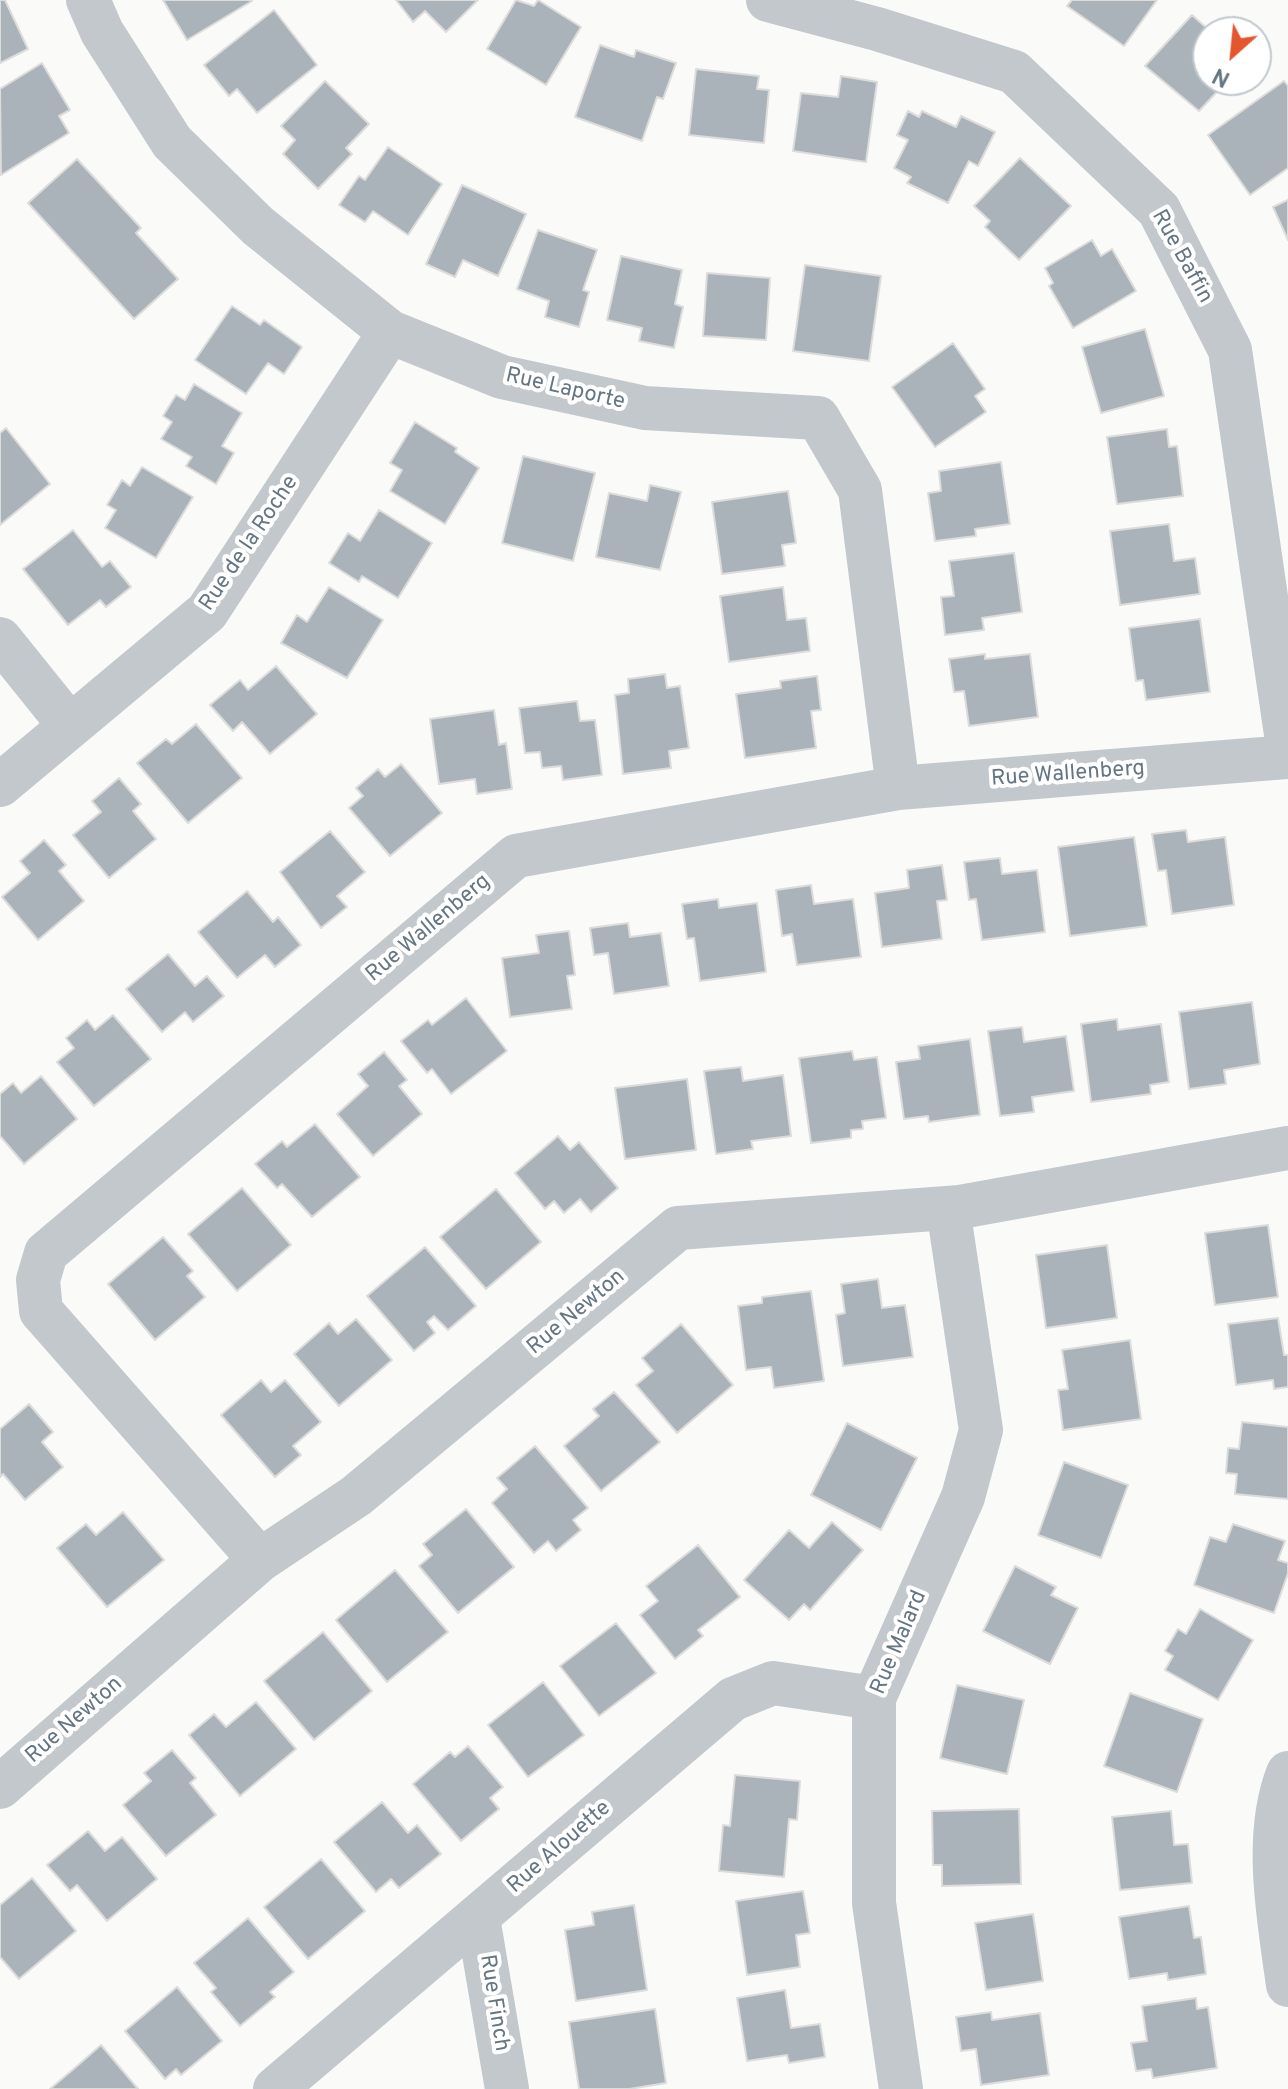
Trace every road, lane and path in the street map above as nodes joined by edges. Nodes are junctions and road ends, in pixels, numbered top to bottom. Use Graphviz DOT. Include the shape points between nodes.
graph roads {
  1 [pos="88,0"];
  2 [pos="768,0"];
  3 [pos="390,332"];
  4 [pos="0,639"];
  5 [pos="70,726"];
  6 [pos="1288,748"];
  7 [pos="1288,757"];
  8 [pos="0,785"];
  9 [pos="898,788"];
  10 [pos="1288,1148"];
  11 [pos="948,1208"];
  12 [pos="260,1560"];
  13 [pos="874,1698"];
  14 [pos="1285,1785"];
  15 [pos="0,1787"];
  16 [pos="478,1918"];
  17 [pos="1288,1985"];
  18 [pos="275,2089"];
  19 [pos="507,2089"];
  20 [pos="901,2089"];
  1 -- 3 [label="street, Rue Laporte" via="102,32 172,142 258,226"];
  2 -- 6 [label="street, Rue Baffin" via="1014,72 1159,210 1230,350"];
  3 -- 5 [label="street, Rue de la Roche" via="207,612"];
  3 -- 9 [label="street, Rue Laporte" via="502,377 645,408 818,418 860,490"];
  4 -- 5 [label="street"];
  5 -- 8 [label="street, Rue de la Roche"];
  7 -- 9 [label="street, Rue Wallenberg"];
  9 -- 12 [label="street, Rue Wallenberg" via="516,856 46,1253 38,1280 41,1311"];
  10 -- 11 [label="street, Rue Newton"];
  11 -- 12 [label="street, Rue Newton" via="678,1228 356,1496"];
  11 -- 13 [label="street, Rue Malard" via="981,1430 963,1497"];
  12 -- 15 [label="street, Rue Newton"];
  13 -- 16 [label="street, Rue Alouette" via="773,1683 733,1699"];
  13 -- 20 [label="street, Rue Malard" via="874,1903"];
  14 -- 17 [label="street" via="1274,1889"];
  16 -- 18 [label="street, Rue Alouette"];
  16 -- 19 [label="street, Rue Finch"];
}
